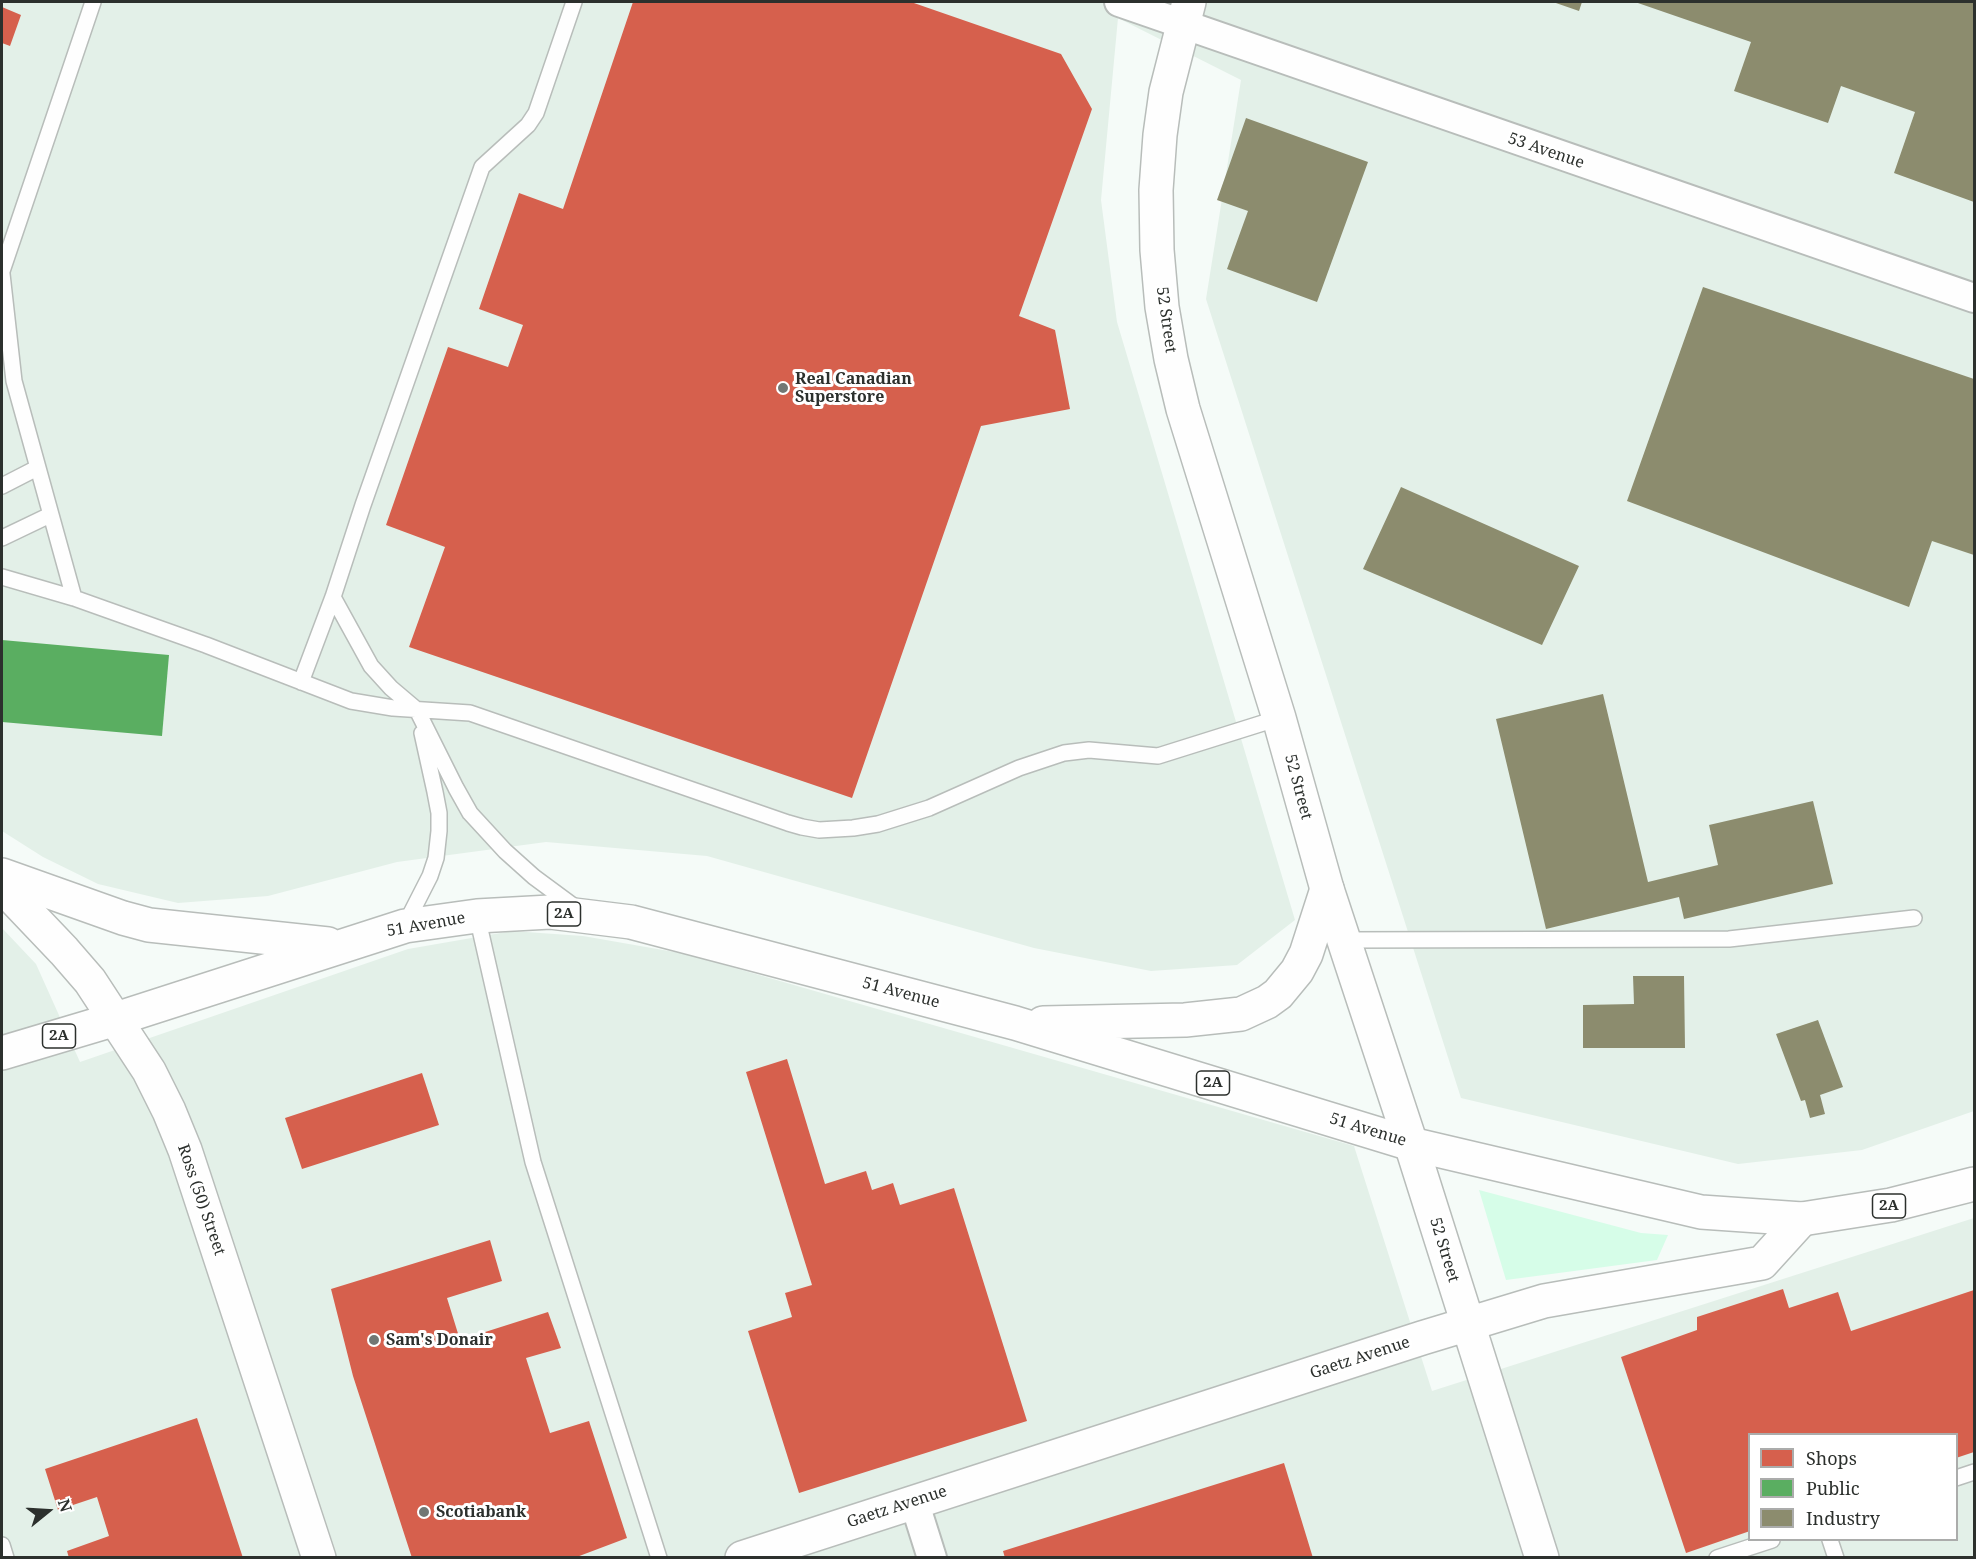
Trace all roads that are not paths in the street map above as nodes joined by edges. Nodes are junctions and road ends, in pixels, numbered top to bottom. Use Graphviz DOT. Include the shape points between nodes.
graph roads {
  1 [pos="93,2"];
  2 [pos="574,2"];
  3 [pos="1119,2"];
  4 [pos="1186,12"];
  5 [pos="2,273"];
  6 [pos="1974,298"];
  7 [pos="37,468"];
  8 [pos="2,486"];
  9 [pos="50,516"];
  10 [pos="2,538"];
  11 [pos="2,578"];
  12 [pos="333,597"];
  13 [pos="74,598"];
  14 [pos="301,682"];
  15 [pos="417,710"];
  16 [pos="1279,718"];
  17 [pos="2,875"];
  18 [pos="2,886"];
  19 [pos="1327,889"];
  20 [pos="586,915"];
  21 [pos="477,916"];
  22 [pos="1914,918"];
  23 [pos="405,926"];
  24 [pos="1345,940"];
  25 [pos="342,945"];
  26 [pos="116,1018"];
  27 [pos="1014,1023"];
  28 [pos="2,1053"];
  29 [pos="1411,1143"];
  30 [pos="1974,1184"];
  31 [pos="1802,1219"];
  32 [pos="1467,1324"];
  33 [pos="1974,1472"];
  34 [pos="1958,1477"];
  35 [pos="914,1501"];
  36 [pos="1766,1541"];
  37 [pos="1831,1541"];
  38 [pos="2,1545"];
  39 [pos="6,1557"];
  40 [pos="319,1557"];
  41 [pos="659,1557"];
  42 [pos="742,1557"];
  43 [pos="932,1557"];
  44 [pos="1542,1557"];
  45 [pos="1717,1557"];
  46 [pos="1836,1557"];
  1 -- 5 [label="lane"];
  2 -- 12 [label="lane" via="536,113 482,167"];
  3 -- 4 [label="street, 53 Avenue"];
  4 -- 6 [label="street, 53 Avenue"];
  4 -- 16 [label="main road, 52 Street" via="1160,135 1156,190 1162,307 1183,409"];
  5 -- 7 [label="lane" via="14,381"];
  7 -- 8 [label="lane"];
  7 -- 9 [label="lane"];
  9 -- 10 [label="lane"];
  9 -- 13 [label="lane"];
  11 -- 13 [label="lane"];
  12 -- 14 [label="lane"];
  12 -- 15 [label="lane" via="371,666"];
  13 -- 14 [label="lane"];
  14 -- 15 [label="lane" via="351,700"];
  15 -- 16 [label="lane" via="470,713 802,828 819,830 878,824 909,815 1064,753 1089,750 1158,756"];
  15 -- 20 [label="lane" via="476,819 505,851"];
  15 -- 23 [label="lane" via="439,813 439,831 430,876"];
  16 -- 19 [label="main road, 52 Street"];
  17 -- 25 [label="main road" via="149,925"];
  18 -- 26 [label="main road, Ross (50) Street" via="90,981"];
  19 -- 24 [label="main road, 52 Street"];
  19 -- 27 [label="main road" via="1298,971 1278,994 1253,1009 1241,1014 1185,1020"];
  20 -- 21 [label="main road, 51 Avenue / 2A" via="550,912"];
  20 -- 27 [label="main road, 51 Avenue / 2A" via="631,922"];
  21 -- 23 [label="main road, 51 Avenue / 2A"];
  21 -- 41 [label="lane" via="533,1162"];
  22 -- 24 [label="lane" via="1729,939"];
  23 -- 25 [label="main road, 51 Avenue / 2A"];
  24 -- 29 [label="main road, 52 Street"];
  25 -- 26 [label="main road, 51 Avenue / 2A"];
  26 -- 28 [label="main road, 51 Avenue / 2A"];
  26 -- 40 [label="main road, Ross (50) Street" via="149,1071 185,1150"];
  27 -- 29 [label="main road, 51 Avenue / 2A"];
  29 -- 31 [label="main road, 51 Avenue / 2A" via="1701,1212"];
  29 -- 32 [label="main road, 52 Street"];
  30 -- 31 [label="main road, 2A" via="1891,1205"];
  31 -- 32 [label="main road, Gaetz Avenue" via="1762,1263 1544,1301"];
  32 -- 35 [label="main road, Gaetz Avenue"];
  32 -- 44 [label="main road, 52 Street"];
  33 -- 34 [label="lane"];
  35 -- 42 [label="main road, Gaetz Avenue"];
  35 -- 43 [label="street"];
  36 -- 45 [label="lane"];
  37 -- 46 [label="lane"];
  38 -- 39 [label="lane"];
}
